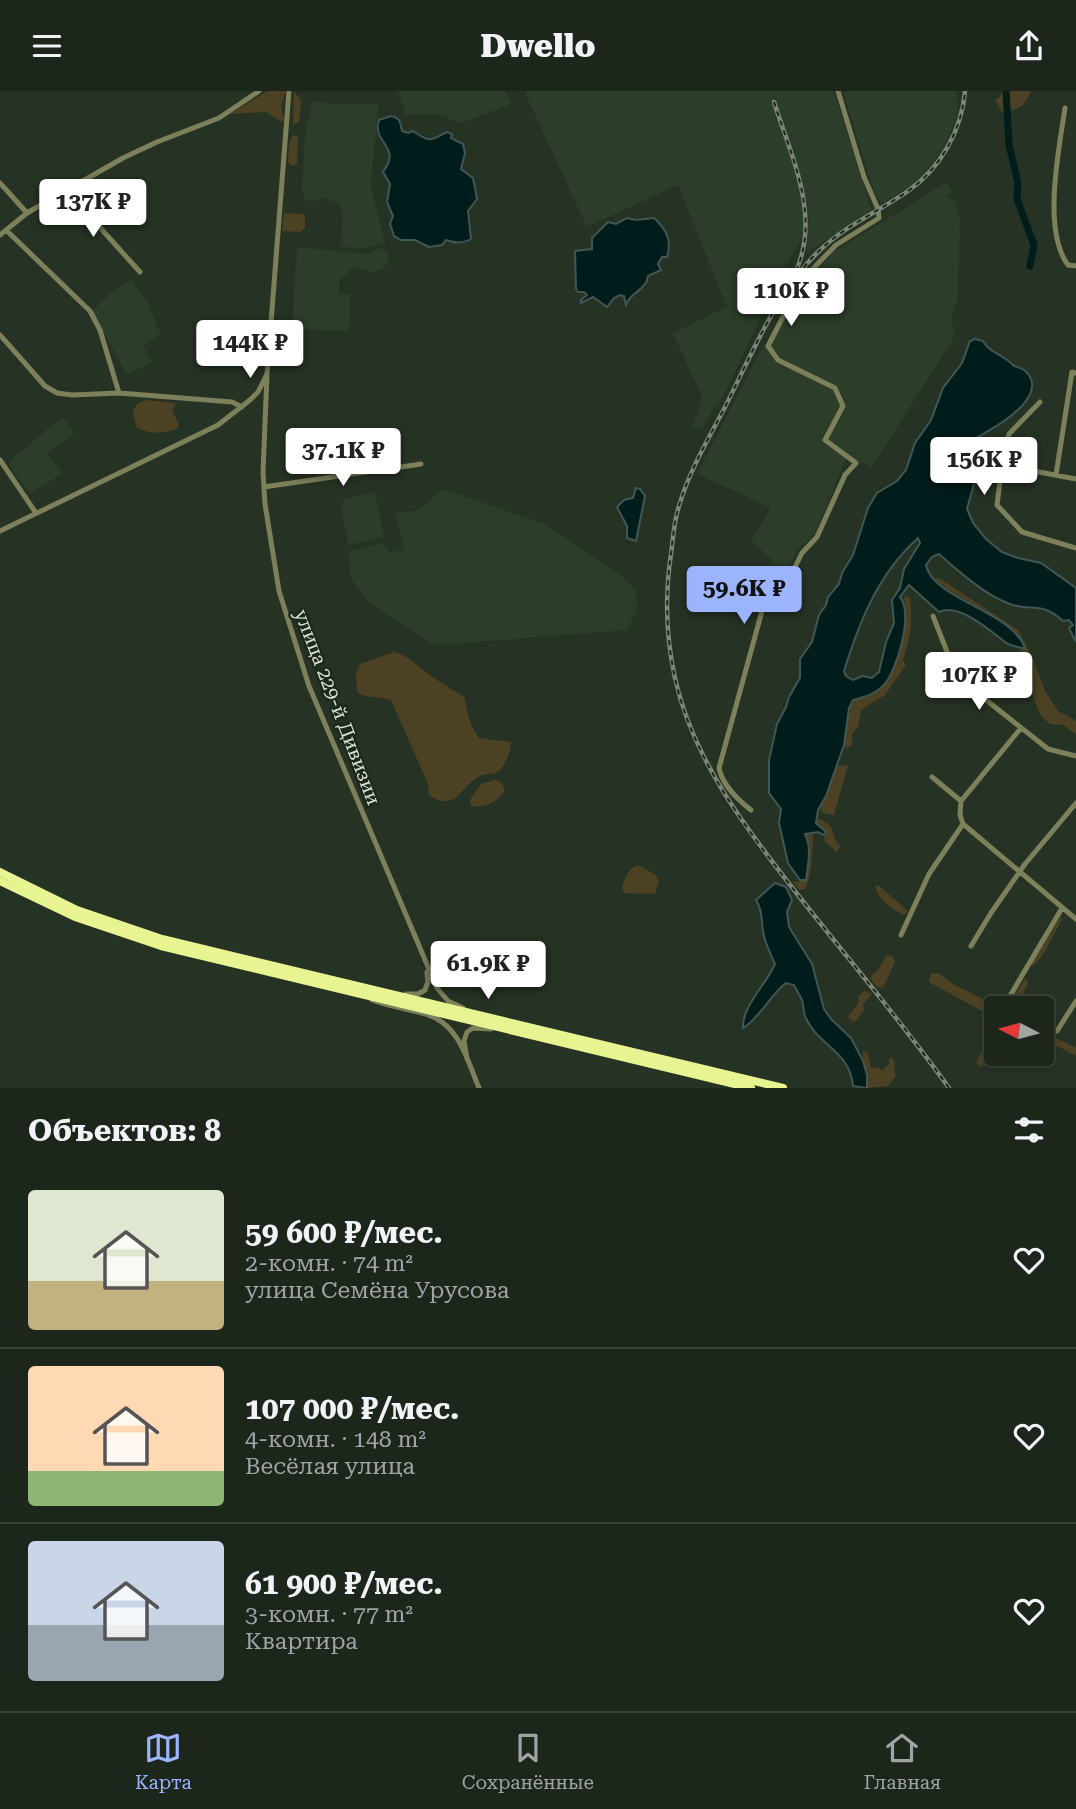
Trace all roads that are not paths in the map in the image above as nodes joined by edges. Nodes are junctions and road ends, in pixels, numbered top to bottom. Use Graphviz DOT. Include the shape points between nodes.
graph roads {
  1 [pos="259,91"];
  2 [pos="289,91"];
  3 [pos="838,91"];
  4 [pos="1065,108"];
  5 [pos="0,183"];
  6 [pos="73,187"];
  7 [pos="27,213"];
  8 [pos="3,233"];
  9 [pos="1076,266"];
  10 [pos="140,272"];
  11 [pos="0,335"];
  12 [pos="1074,373"];
  13 [pos="267,374"];
  14 [pos="258,392"];
  15 [pos="119,393"];
  16 [pos="250,400"];
  17 [pos="1040,403"];
  18 [pos="242,407"];
  19 [pos="265,414"];
  20 [pos="0,460"];
  21 [pos="421,464"];
  22 [pos="1002,465"];
  23 [pos="1056,475"];
  24 [pos="1076,479"];
  25 [pos="264,487"];
  26 [pos="36,513"];
  27 [pos="0,531"];
  28 [pos="1076,548"];
  29 [pos="933,616"];
  30 [pos="1021,728"];
  31 [pos="1076,756"];
  32 [pos="932,776"];
  33 [pos="961,801"];
  34 [pos="1076,803"];
  35 [pos="751,810"];
  36 [pos="964,824"];
  37 [pos="0,872"];
  38 [pos="1021,872"];
  39 [pos="0,881"];
  40 [pos="1062,908"];
  41 [pos="1076,919"];
  42 [pos="901,935"];
  43 [pos="971,946"];
  44 [pos="424,959"];
  45 [pos="255,962"];
  46 [pos="355,994"];
  47 [pos="1010,996"];
  48 [pos="1076,1001"];
  49 [pos="1057,1031"];
  50 [pos="557,1034"];
  51 [pos="626,1058"];
  52 [pos="467,1059"];
  53 [pos="479,1088"];
  54 [pos="751,1088"];
  55 [pos="783,1088"];
  1 -- 6 [label="street" via="219,118 157,142"];
  2 -- 13 [label="street, улица 229-й Дивизии"];
  3 -- 35 [label="street" via="879,218 836,245 802,280 768,346 778,360 835,388 843,406 825,440 856,463 845,475 817,537 802,552 789,581 762,611 719,768 739,801"];
  4 -- 9 [label="street" via="1054,186 1058,249 1068,265"];
  5 -- 7 [label="street"];
  6 -- 7 [label="street"];
  6 -- 10 [label="street" via="103,231"];
  7 -- 8 [label="street"];
  8 -- 15 [label="street" via="90,311"];
  11 -- 15 [label="street" via="57,394"];
  12 -- 23 [label="street"];
  13 -- 14 [label="street"];
  13 -- 19 [label="street, улица 229-й Дивизии"];
  14 -- 16 [label="street"];
  14 -- 19 [label="street"];
  15 -- 18 [label="street" via="232,402"];
  16 -- 18 [label="street"];
  16 -- 19 [label="street" via="262,403"];
  17 -- 22 [label="street" via="1009,434"];
  18 -- 26 [label="street" via="218,425"];
  19 -- 25 [label="street, улица 229-й Дивизии"];
  20 -- 26 [label="street"];
  21 -- 25 [label="street"];
  22 -- 23 [label="street"];
  22 -- 28 [label="street" via="997,505 1022,532"];
  23 -- 24 [label="street"];
  25 -- 44 [label="street, улица 229-й Дивизии" via="279,591 293,640"];
  26 -- 27 [label="street"];
  29 -- 30 [label="street" via="957,677"];
  30 -- 31 [label="street" via="1048,749"];
  30 -- 33 [label="street"];
  32 -- 33 [label="street"];
  33 -- 36 [label="street"];
  34 -- 38 [label="street"];
  36 -- 38 [label="street"];
  36 -- 42 [label="street" via="929,874"];
  37 -- 45 [label="highway" via="57,902 118,926"];
  38 -- 40 [label="street"];
  38 -- 43 [label="street"];
  39 -- 46 [label="highway" via="75,917 138,940"];
  40 -- 41 [label="street"];
  40 -- 47 [label="street"];
  44 -- 45 [label="street" via="427,988 408,995"];
  44 -- 50 [label="street, улица 229-й Дивизии" via="448,1001"];
  45 -- 50 [label="highway"];
  46 -- 51 [label="highway"];
  46 -- 52 [label="street" via="440,1019 453,1030"];
  48 -- 49 [label="street"];
  50 -- 55 [label="highway"];
  51 -- 52 [label="street" via="479,1027 466,1034"];
  51 -- 54 [label="highway"];
  52 -- 53 [label="street"];
}
